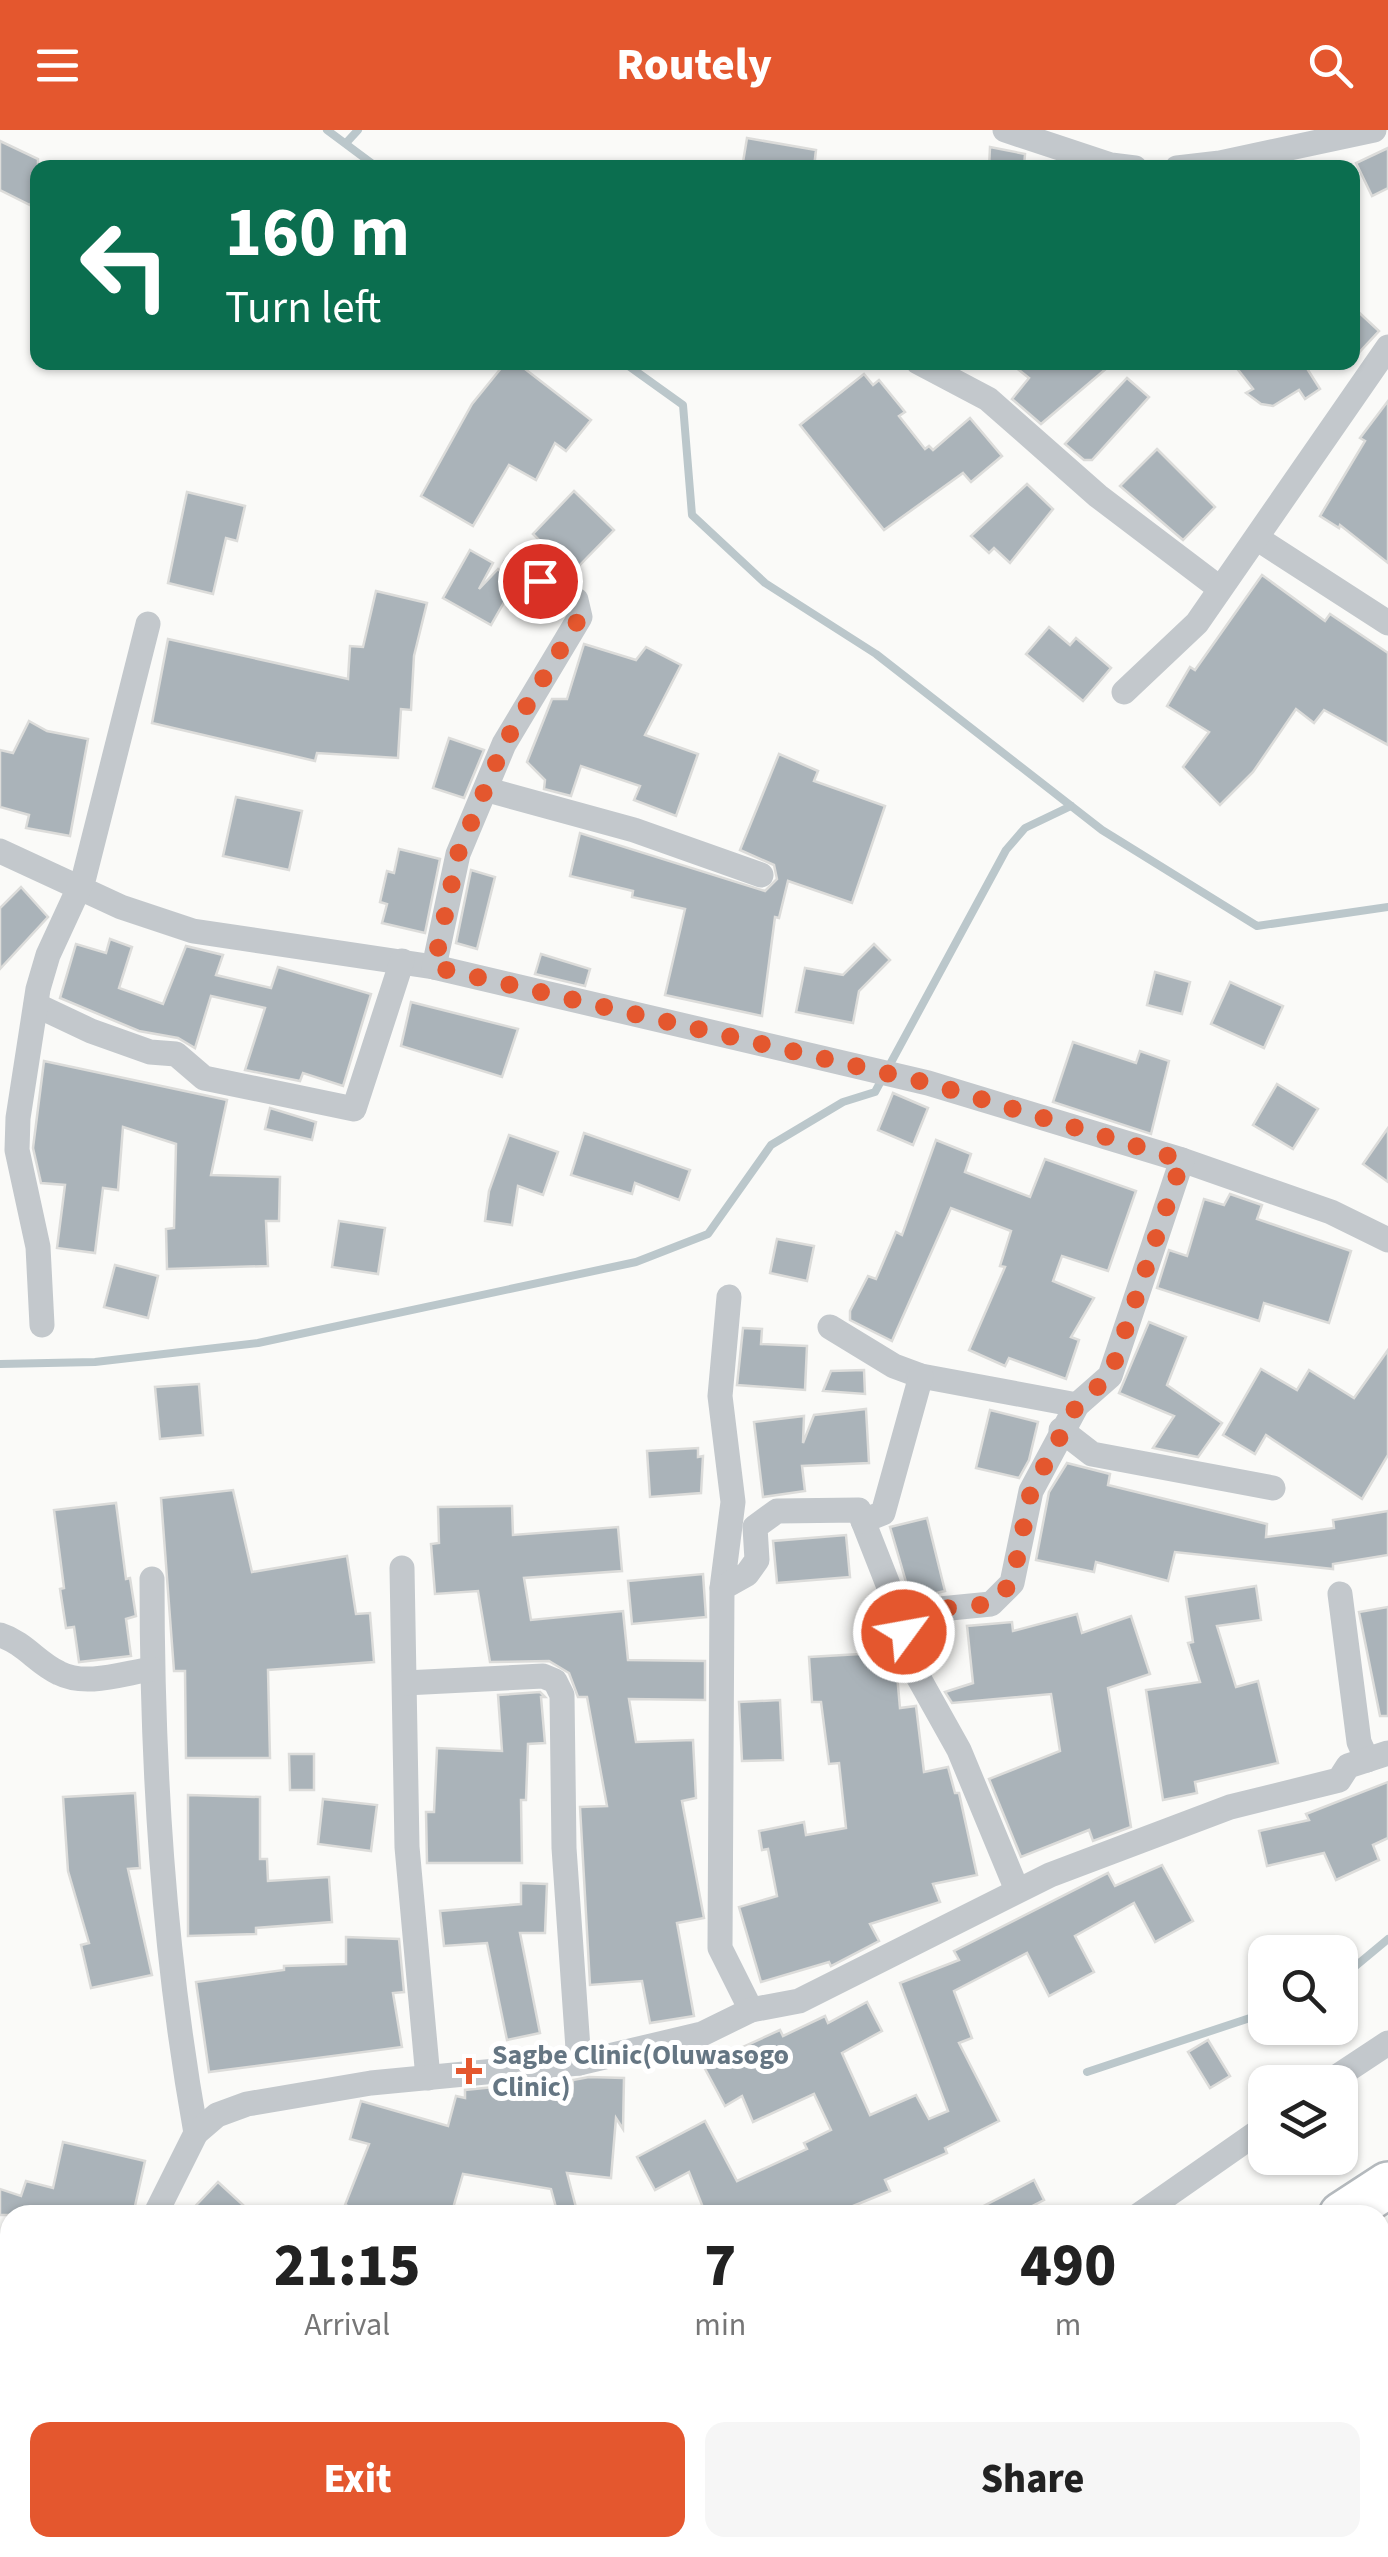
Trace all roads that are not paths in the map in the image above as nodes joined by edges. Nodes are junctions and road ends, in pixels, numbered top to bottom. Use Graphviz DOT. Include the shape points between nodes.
graph roads {
  1 [pos="1005,130"];
  2 [pos="1374,130"];
  3 [pos="1092,160"];
  4 [pos="1234,160"];
  5 [pos="1388,347"];
  6 [pos="933,370"];
  7 [pos="1258,539"];
  8 [pos="514,567"];
  9 [pos="1218,587"];
  10 [pos="1388,623"];
  11 [pos="148,624"];
  12 [pos="1124,692"];
  13 [pos="488,790"];
  14 [pos="1,853"];
  15 [pos="760,875"];
  16 [pos="80,884"];
  17 [pos="402,961"];
  18 [pos="434,967"];
  19 [pos="36,1005"];
  20 [pos="1182,1160"];
  21 [pos="1388,1240"];
  22 [pos="729,1297"];
  23 [pos="42,1325"];
  24 [pos="830,1327"];
  25 [pos="920,1376"];
  26 [pos="1077,1405"];
  27 [pos="1062,1430"];
  28 [pos="1272,1488"];
  29 [pos="863,1521"];
  30 [pos="402,1568"];
  31 [pos="152,1579"];
  32 [pos="722,1588"];
  33 [pos="1340,1594"];
  34 [pos="0,1635"];
  35 [pos="909,1638"];
  36 [pos="152,1669"];
  37 [pos="405,1683"];
  38 [pos="1377,1756"];
  39 [pos="1017,1890"];
  40 [pos="751,2010"];
  41 [pos="1388,2043"];
  42 [pos="579,2063"];
  43 [pos="1355,2065"];
  44 [pos="428,2078"];
  45 [pos="196,2133"];
  46 [pos="1248,2139"];
  47 [pos="1388,2186"];
  48 [pos="160,2205"];
  49 [pos="1153,2205"];
  50 [pos="1358,2205"];
  1 -- 3 [label="street"];
  2 -- 4 [label="street"];
  5 -- 7 [label="street"];
  6 -- 9 [label="street" via="988,399 1098,496"];
  7 -- 9 [label="street"];
  7 -- 10 [label="street"];
  8 -- 13 [label="street" via="576,600 580,617 504,744"];
  9 -- 12 [label="street" via="1196,624"];
  11 -- 16 [label="street"];
  13 -- 15 [label="street" via="634,830"];
  13 -- 18 [label="street" via="458,854"];
  14 -- 16 [label="street"];
  16 -- 17 [label="street" via="121,908 193,931"];
  16 -- 19 [label="street" via="48,955"];
  17 -- 18 [label="street"];
  17 -- 19 [label="street" via="354,1109 204,1078 176,1054 135,1047"];
  18 -- 20 [label="street" via="928,1083"];
  19 -- 23 [label="street" via="17,1150 38,1247"];
  20 -- 21 [label="street" via="1332,1212"];
  20 -- 26 [label="street" via="1110,1376"];
  22 -- 32 [label="street" via="720,1396 734,1502"];
  24 -- 25 [label="street"];
  25 -- 26 [label="street"];
  25 -- 29 [label="street" via="883,1514"];
  26 -- 27 [label="street"];
  27 -- 28 [label="street" via="1092,1454"];
  27 -- 35 [label="street" via="1031,1491 1012,1583 1003,1596 990,1604 940,1609 922,1618"];
  29 -- 32 [label="street" via="859,1510 777,1510 754,1527 758,1560"];
  29 -- 35 [label="street"];
  30 -- 37 [label="street"];
  31 -- 36 [label="street"];
  32 -- 40 [label="street" via="720,1948"];
  33 -- 38 [label="street" via="1359,1742"];
  34 -- 36 [label="street" via="78,1680"];
  35 -- 39 [label="street" via="916,1673 959,1750"];
  36 -- 45 [label="street" via="158,1852"];
  37 -- 42 [label="street" via="543,1676 562,1695 564,1848"];
  37 -- 44 [label="street" via="407,1847"];
  38 -- 39 [label="street" via="1348,1766 1339,1780 1230,1808"];
  39 -- 40 [label="street" via="799,2002"];
  40 -- 42 [label="street" via="702,2034"];
  41 -- 43 [label="street"];
  42 -- 44 [label="street"];
  44 -- 45 [label="street" via="247,2104 217,2115"];
  45 -- 48 [label="street"];
  46 -- 49 [label="street"];
  47 -- 50 [label="highway"];
}
